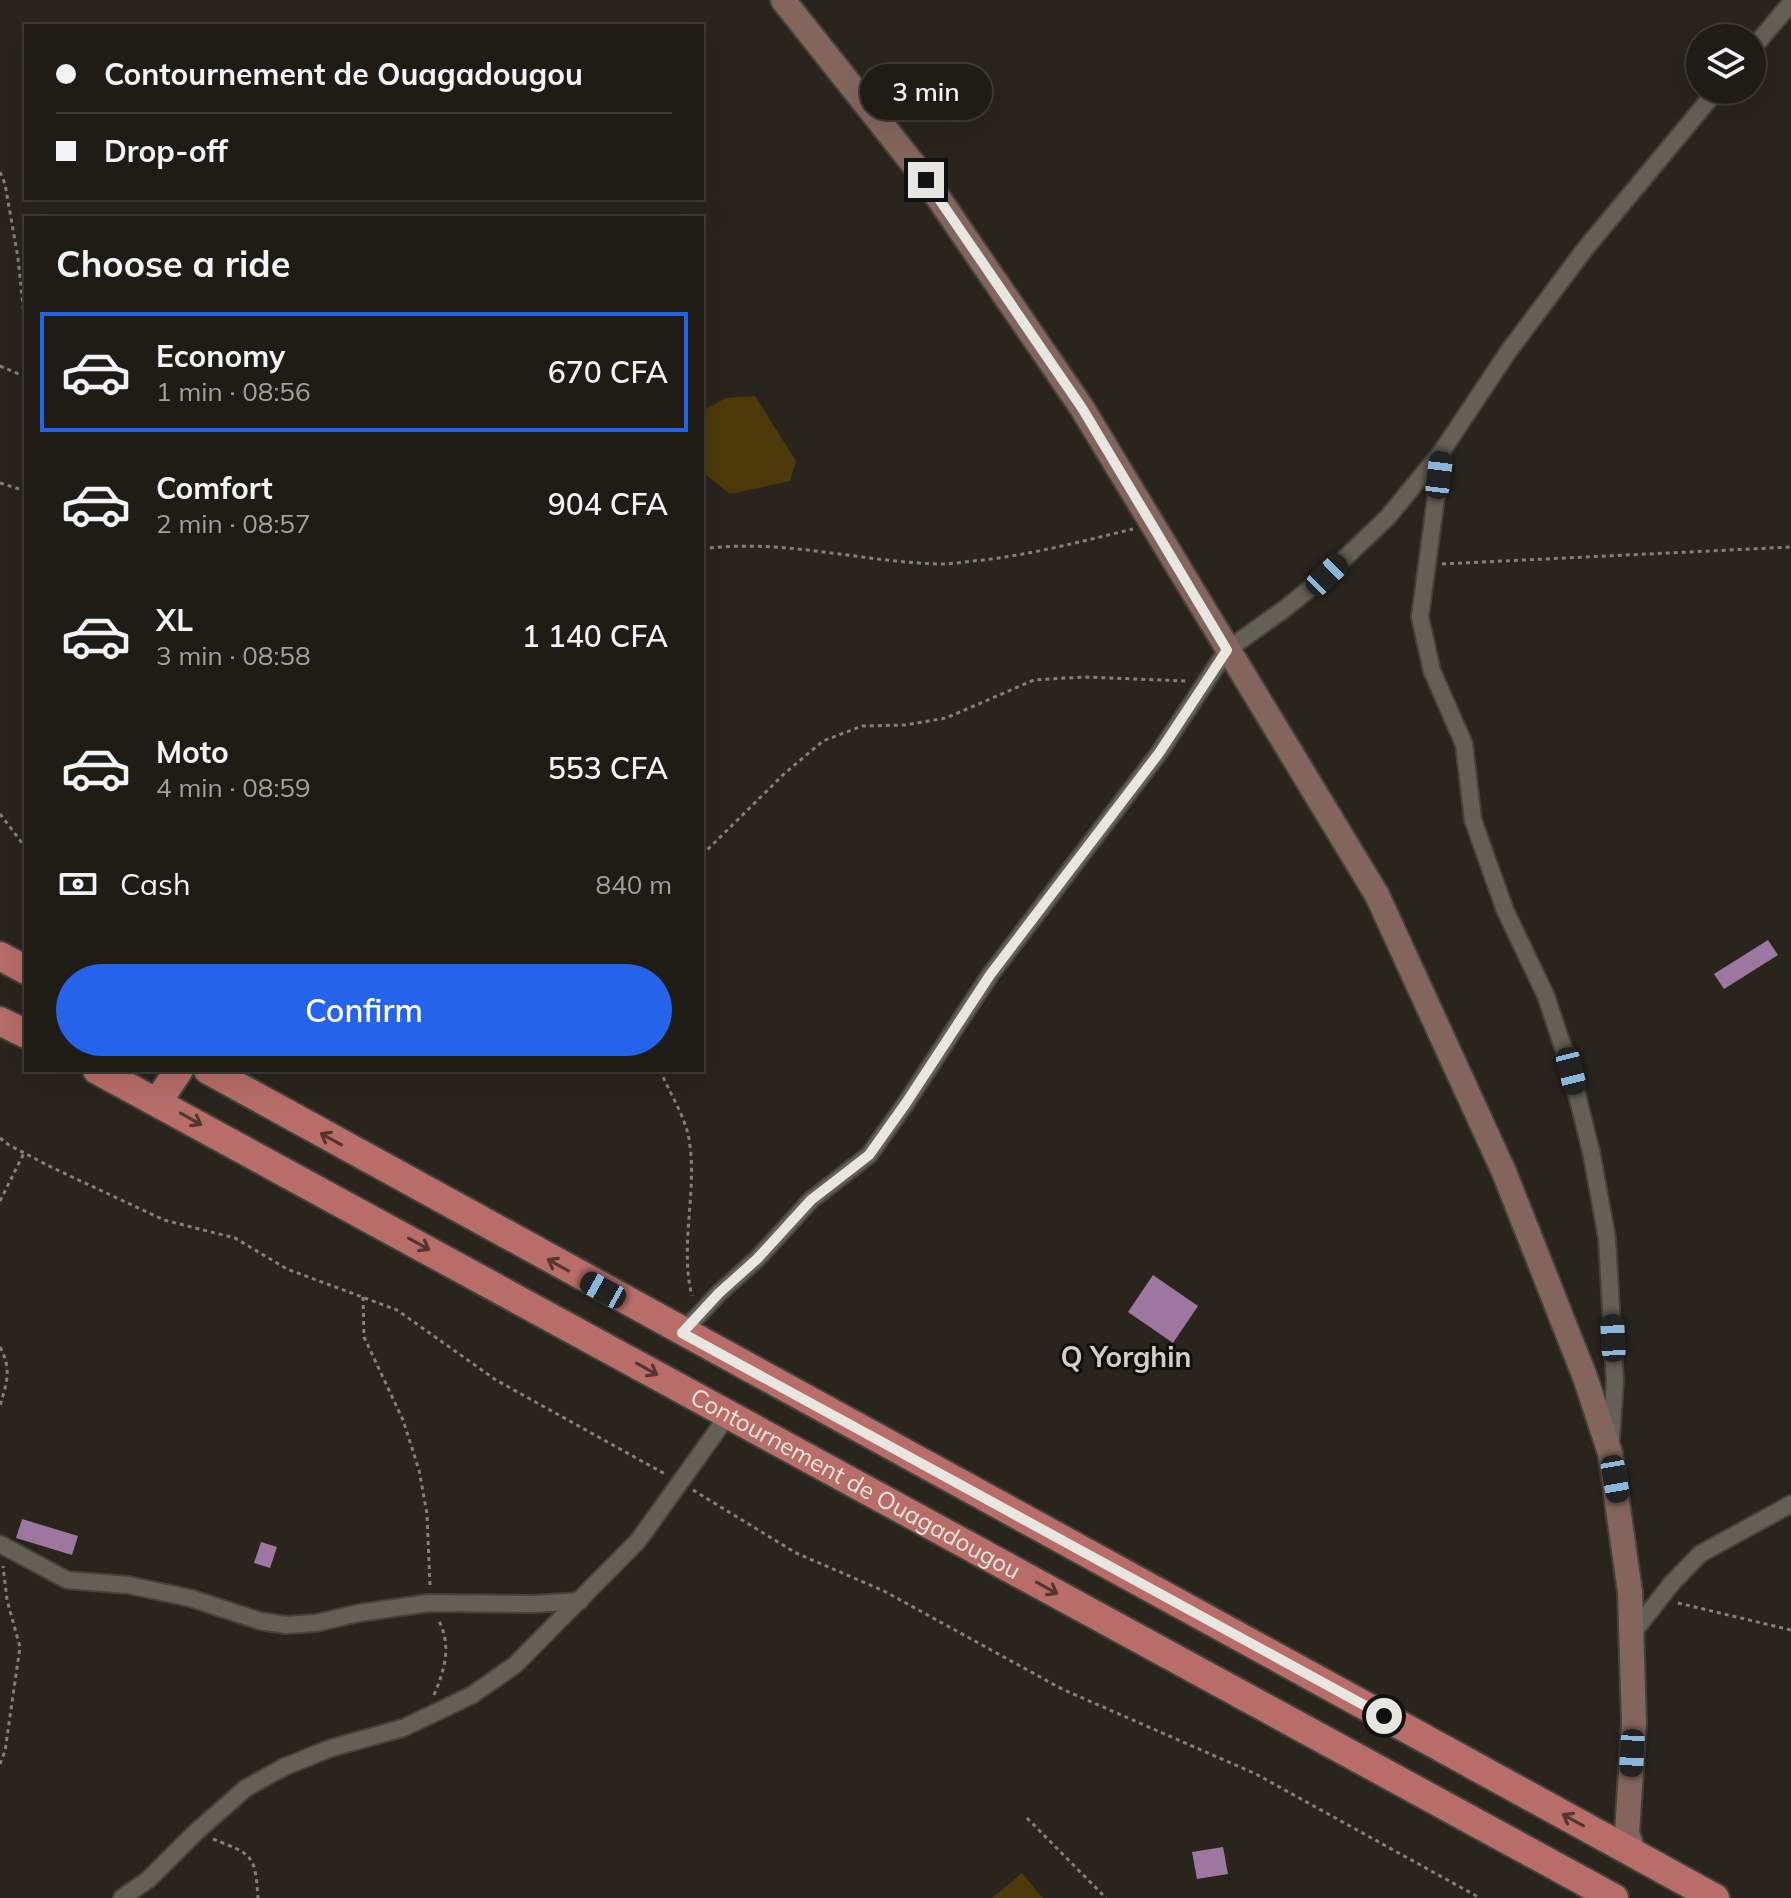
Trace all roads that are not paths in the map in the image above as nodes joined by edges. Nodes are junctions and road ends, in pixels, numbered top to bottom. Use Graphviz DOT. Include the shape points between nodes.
graph roads {
  1 [pos="783,0"];
  2 [pos="1791,3"];
  3 [pos="1766,32"];
  4 [pos="1705,104"];
  5 [pos="1442,451"];
  6 [pos="1227,650"];
  7 [pos="0,956"];
  8 [pos="24,969"];
  9 [pos="0,1021"];
  10 [pos="24,1033"];
  11 [pos="101,1072"];
  12 [pos="178,1072"];
  13 [pos="212,1072"];
  14 [pos="158,1101"];
  15 [pos="690,1324"];
  16 [pos="729,1414"];
  17 [pos="1610,1453"];
  18 [pos="1791,1504"];
  19 [pos="0,1544"];
  20 [pos="580,1601"];
  21 [pos="1632,1634"];
  22 [pos="1634,1854"];
  23 [pos="122,1898"];
  24 [pos="1614,1898"];
  25 [pos="1624,1898"];
  26 [pos="1715,1898"];
  1 -- 6 [label="main road" via="926,180 1082,408"];
  2 -- 3 [label="street"];
  4 -- 5 [label="street" via="1585,249"];
  5 -- 6 [label="street" via="1388,517 1327,575"];
  5 -- 17 [label="street" via="1420,617 1432,671 1464,744 1473,820 1505,910 1546,996 1591,1151 1607,1238 1615,1382"];
  6 -- 15 [label="street" via="1159,753 990,975 869,1155 811,1200"];
  6 -- 17 [label="main road" via="1377,895 1504,1172"];
  7 -- 8 [label="highway"];
  9 -- 10 [label="highway"];
  11 -- 14 [label="highway, Contournement de Ouagadougou"];
  12 -- 14 [label="highway"];
  15 -- 13 [label="highway, Contournement de Ouagadougou, one-way"];
  14 -- 16 [label="highway, Contournement de Ouagadougou, one-way"];
  22 -- 15 [label="highway, Contournement de Ouagadougou, one-way"];
  16 -- 20 [label="street" via="638,1541"];
  16 -- 24 [label="highway, Contournement de Ouagadougou, one-way"];
  17 -- 21 [label="main road"];
  18 -- 21 [label="street" via="1700,1554"];
  19 -- 20 [label="street" via="67,1580 159,1591 286,1625 429,1603"];
  20 -- 23 [label="street" via="515,1665 472,1695 403,1728 284,1767 246,1788"];
  21 -- 22 [label="main road" via="1634,1723 1627,1833"];
  22 -- 25 [label="highway"];
  22 -- 26 [label="highway, Contournement de Ouagadougou"];
}
